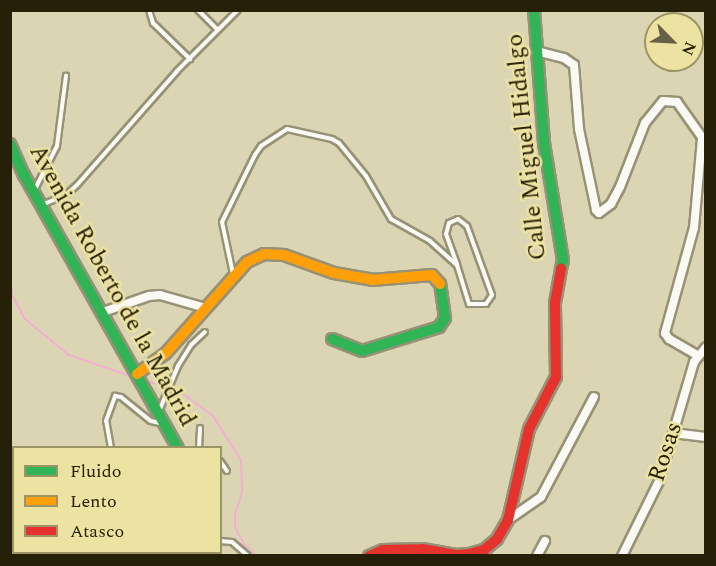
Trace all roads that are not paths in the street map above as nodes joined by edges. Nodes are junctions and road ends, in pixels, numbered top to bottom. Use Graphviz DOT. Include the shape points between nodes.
graph roads {
  1 [pos="149,10"];
  2 [pos="198,10"];
  3 [pos="238,10"];
  4 [pos="534,10"];
  5 [pos="218,30"];
  6 [pos="536,51"];
  7 [pos="190,59"];
  8 [pos="66,76"];
  9 [pos="704,141"];
  10 [pos="10,144"];
  11 [pos="33,192"];
  12 [pos="41,205"];
  13 [pos="457,265"];
  14 [pos="233,277"];
  15 [pos="206,308"];
  16 [pos="103,312"];
  17 [pos="205,332"];
  18 [pos="332,339"];
  19 [pos="705,346"];
  20 [pos="697,355"];
  21 [pos="137,374"];
  22 [pos="594,397"];
  23 [pos="159,413"];
  24 [pos="165,425"];
  25 [pos="200,428"];
  26 [pos="673,433"];
  27 [pos="705,437"];
  28 [pos="111,446"];
  29 [pos="177,446"];
  30 [pos="199,446"];
  31 [pos="222,465"];
  32 [pos="227,471"];
  33 [pos="508,520"];
  34 [pos="222,541"];
  35 [pos="545,541"];
  36 [pos="384,553"];
  37 [pos="249,555"];
  38 [pos="369,555"];
  39 [pos="537,555"];
  40 [pos="621,555"];
  1 -- 7 [label="lane" via="153,23"];
  2 -- 5 [label="lane"];
  3 -- 5 [label="lane"];
  4 -- 6 [label="street, Calle Miguel Hidalgo"];
  5 -- 7 [label="lane"];
  6 -- 9 [label="street" via="564,58 574,65 579,129 599,213 611,204 645,123 663,101 677,102"];
  6 -- 33 [label="street, Calle Miguel Hidalgo" via="544,142 563,260 555,303 555,377 529,429"];
  7 -- 12 [label="lane" via="77,185 67,194"];
  8 -- 11 [label="lane" via="57,146"];
  9 -- 20 [label="street" via="694,228 666,333 669,339"];
  10 -- 11 [label="street, Avenida Roberto de la Madrid"];
  11 -- 12 [label="street, Avenida Roberto de la Madrid"];
  12 -- 16 [label="street, Avenida Roberto de la Madrid"];
  13 -- 13 [label="lane" via="469,304 486,304 492,295 467,226 458,219 449,223 446,234"];
  13 -- 14 [label="lane" via="430,241 391,219 366,176 339,143 287,129 261,146 222,222"];
  14 -- 15 [label="street"];
  14 -- 18 [label="street" via="247,262 264,254 284,255 334,273 372,280 432,275 440,282 445,318 439,327 362,351"];
  15 -- 16 [label="street" via="160,295"];
  15 -- 21 [label="street" via="165,354"];
  16 -- 21 [label="street, Avenida Roberto de la Madrid"];
  17 -- 23 [label="lane" via="178,366"];
  19 -- 20 [label="street, Rosas"];
  20 -- 26 [label="street, Rosas"];
  21 -- 23 [label="street, Avenida Roberto de la Madrid"];
  22 -- 33 [label="street, Calle Miguel Hidalgo" via="541,497"];
  23 -- 24 [label="street, Avenida Roberto de la Madrid"];
  24 -- 28 [label="lane" via="151,421 115,396 106,421"];
  24 -- 29 [label="street, Avenida Roberto de la Madrid"];
  25 -- 30 [label="lane"];
  26 -- 27 [label="street"];
  26 -- 40 [label="street, Rosas" via="659,481"];
  31 -- 32 [label="lane"];
  33 -- 36 [label="street, Calle Miguel Hidalgo" via="497,539 484,550 469,554 422,549"];
  34 -- 37 [label="lane" via="232,542"];
  35 -- 39 [label="street"];
  36 -- 38 [label="street, Calle Miguel Hidalgo"];
}
